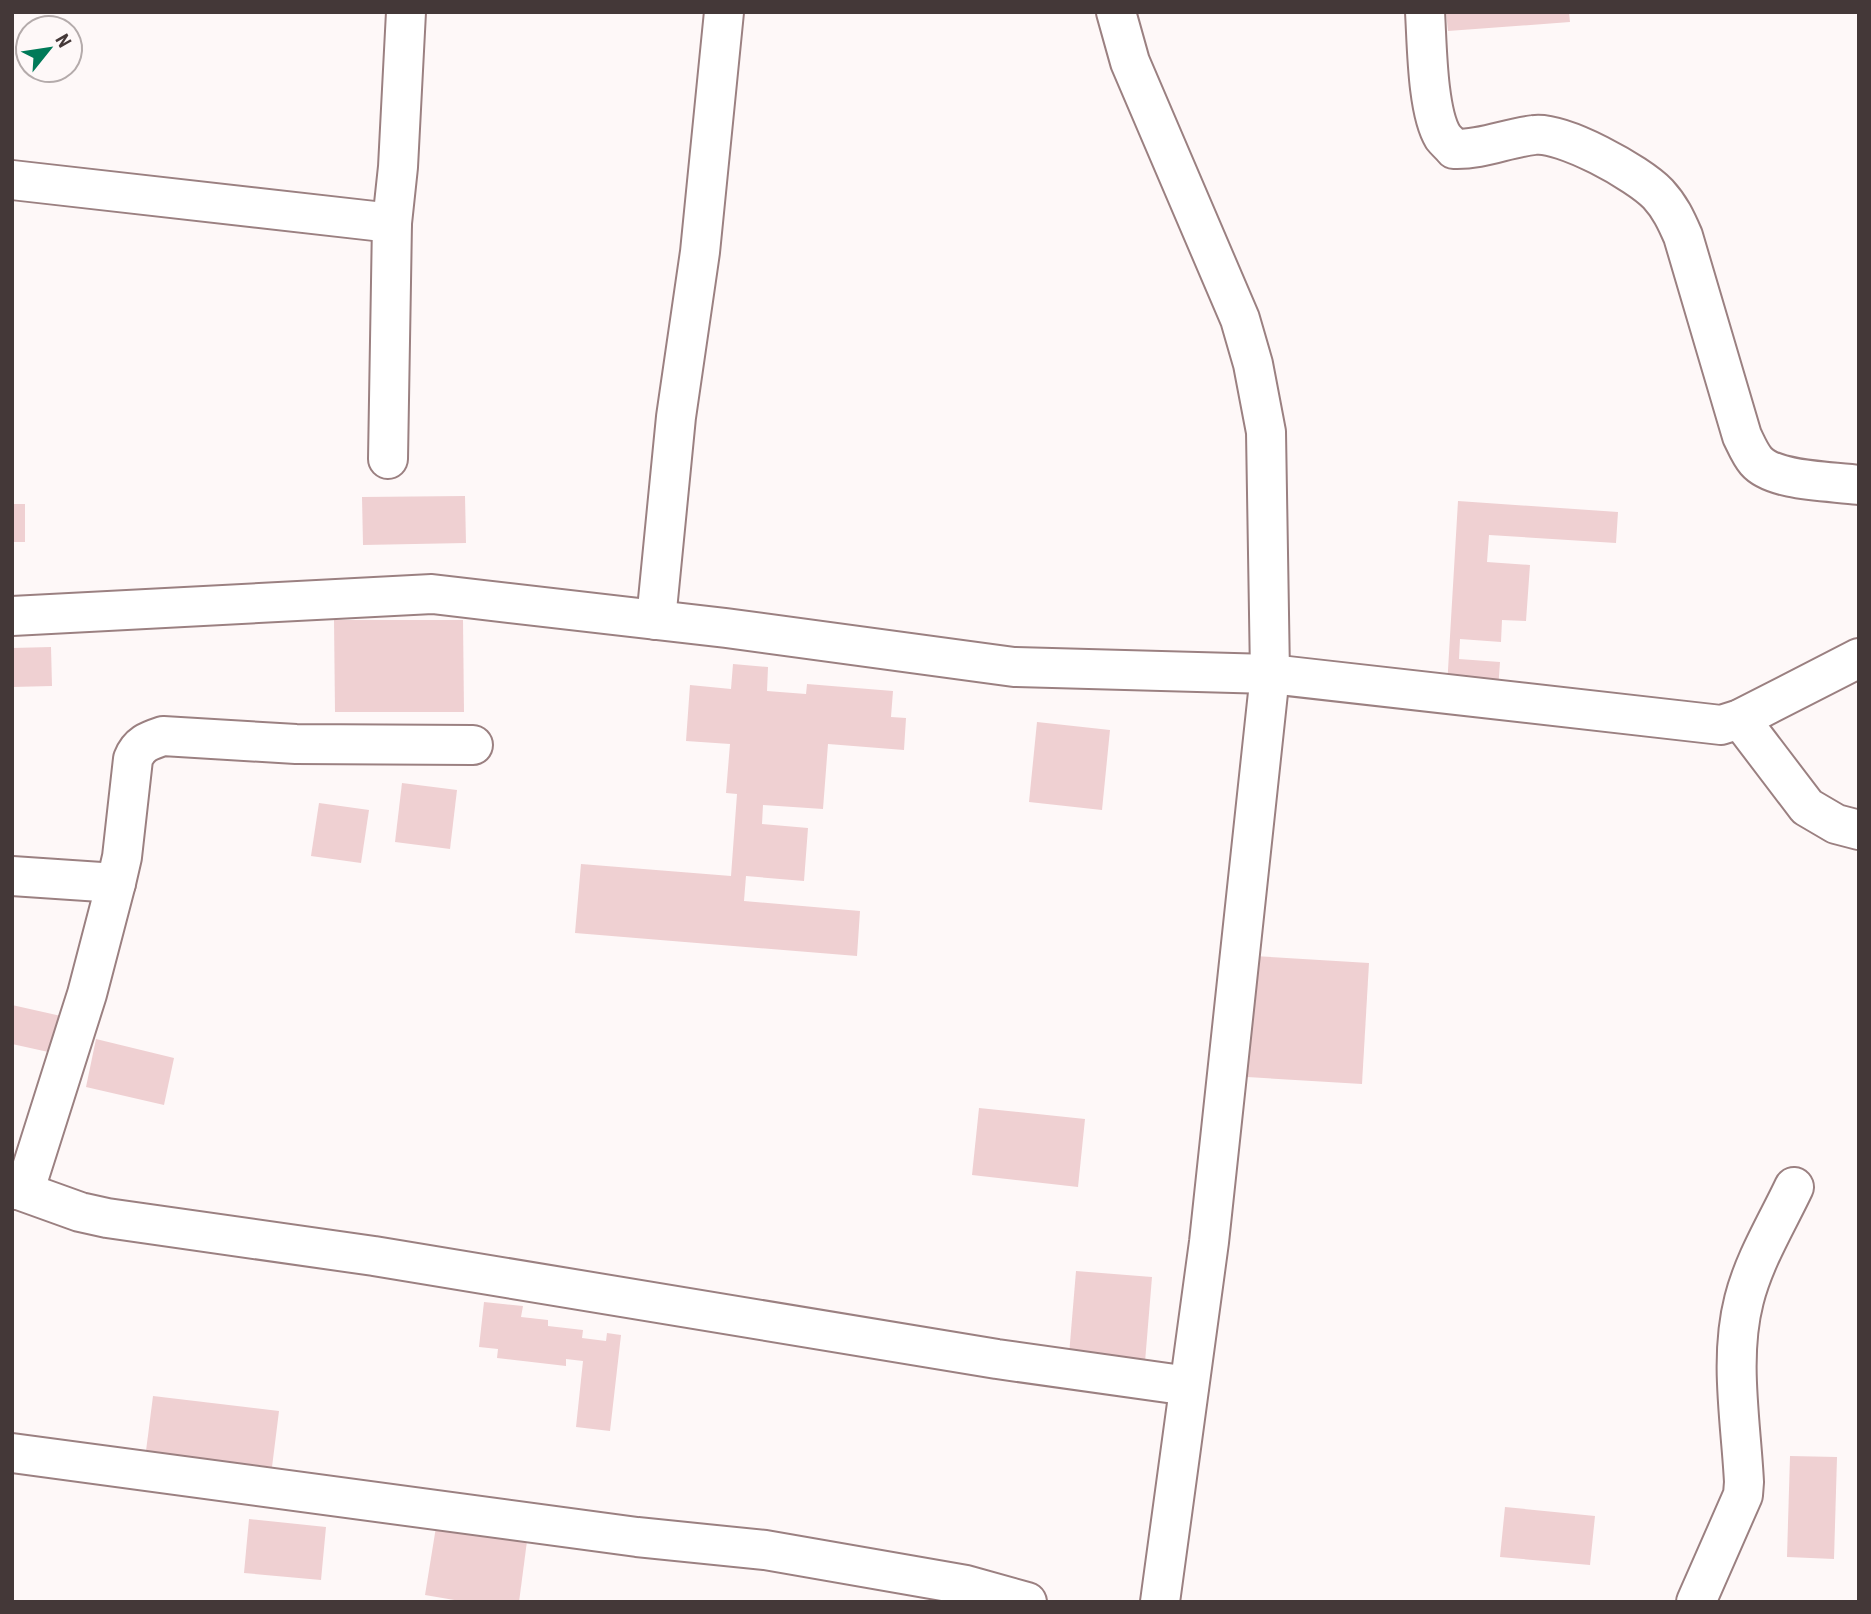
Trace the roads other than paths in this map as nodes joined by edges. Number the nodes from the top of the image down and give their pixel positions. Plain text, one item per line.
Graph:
1 (406, 12) edge
2 (724, 12) edge
3 (1116, 12) edge
4 (1425, 12) edge
5 (12, 180) edge
6 (392, 223) junction
7 (388, 459) dead end
8 (1859, 485) edge
9 (12, 616) edge
10 (656, 620) junction
11 (1859, 658) edge
12 (1270, 674) junction
13 (1740, 719) junction
14 (473, 745) dead end
15 (1859, 830) edge
16 (12, 876) edge
17 (116, 883) junction
18 (1794, 1187) dead end
19 (14, 1189) edge
20 (1189, 1386) junction
21 (12, 1453) edge
22 (1027, 1602) edge
23 (1160, 1602) edge
24 (1696, 1602) edge

1 - 6 street
2 - 10 street
3 - 12 street
4 - 8 street
5 - 6 street
6 - 7 street
9 - 10 street
10 - 12 street
11 - 13 street
12 - 13 street
12 - 20 street
13 - 15 street
14 - 17 street
16 - 17 street
17 - 19 street
18 - 24 street
19 - 20 street
20 - 23 street
21 - 22 street

